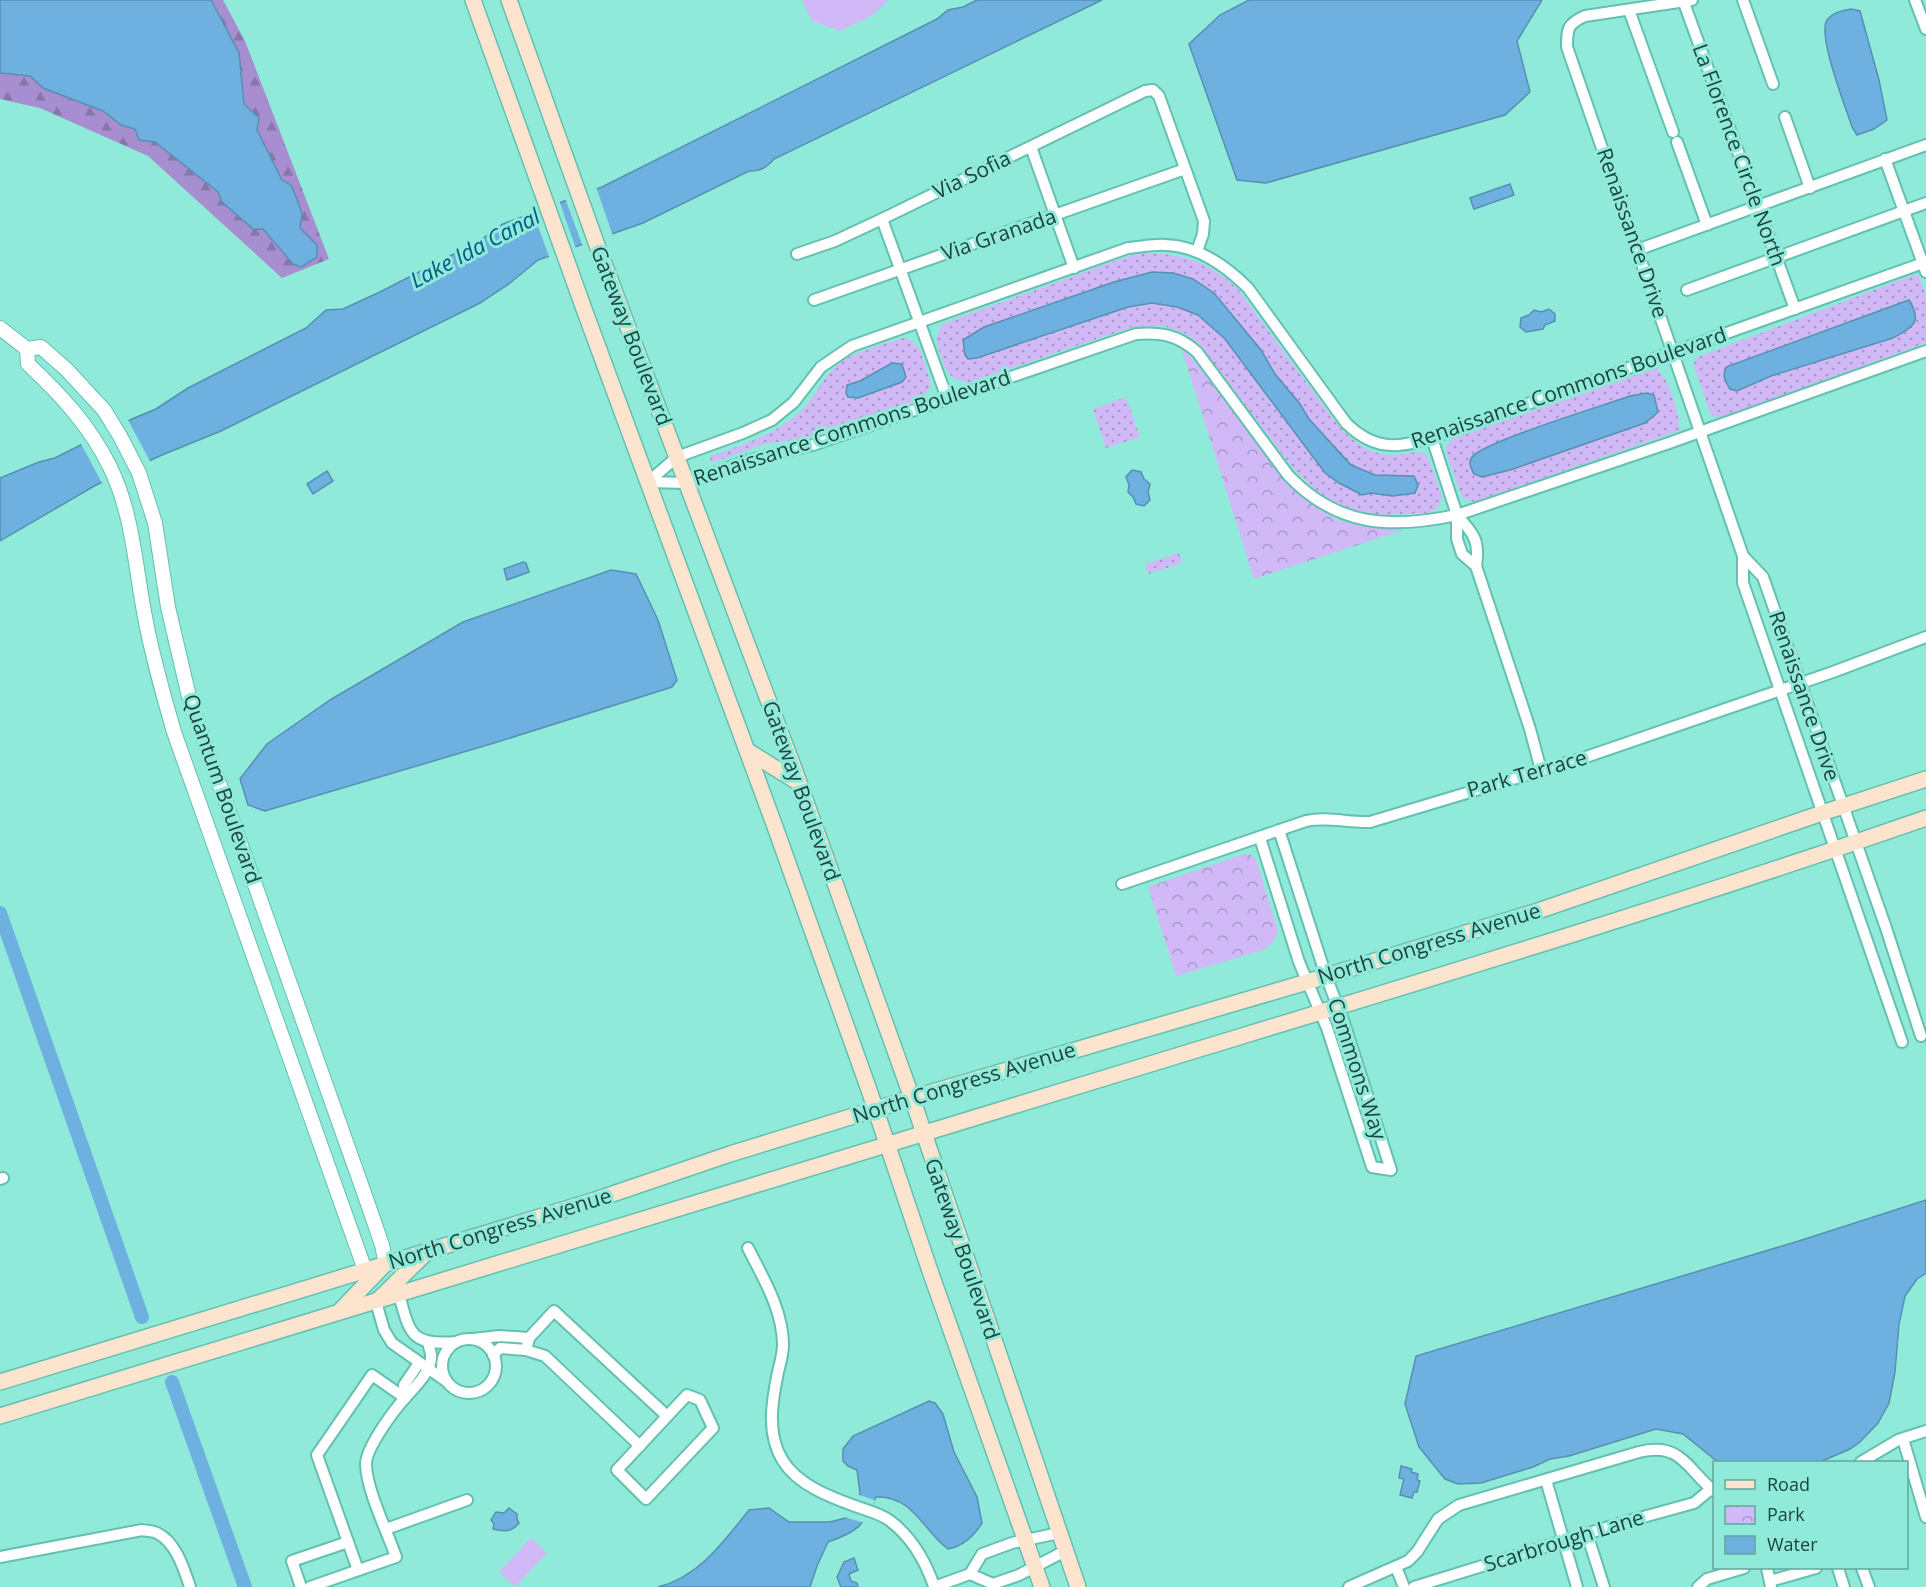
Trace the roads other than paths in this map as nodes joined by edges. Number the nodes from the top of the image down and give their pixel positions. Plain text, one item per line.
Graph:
1 (473, 0) edge
2 (509, 0) edge
3 (1686, 0) edge
4 (1743, 0) edge
5 (1915, 0) edge
6 (1629, 10) junction
7 (1926, 29) edge
8 (1773, 84) dead end
9 (1785, 117) dead end
10 (1926, 145) edge
11 (1030, 147) junction
12 (1885, 159) junction
13 (1185, 169) junction
14 (1810, 188) junction
15 (1926, 203) edge
16 (1758, 207) junction
17 (1904, 211) junction
18 (1055, 215) junction
19 (882, 219) junction
20 (1707, 225) junction
21 (1637, 249) junction
22 (1197, 251) junction
23 (797, 254) dead end
24 (1776, 257) junction
25 (1925, 266) edge
26 (1074, 268) junction
27 (901, 270) junction
28 (1687, 290) dead end
29 (813, 300) dead end
30 (1795, 309) junction
31 (921, 322) junction
32 (0, 328) edge
33 (27, 350) junction
34 (1926, 351) edge
35 (1674, 352) junction
36 (947, 398) junction
37 (1700, 431) junction
38 (1432, 438) junction
39 (677, 458) junction
40 (648, 482) junction
41 (687, 483) junction
42 (1457, 515) junction
43 (1743, 556) junction
44 (1476, 566) junction
45 (1926, 637) edge
46 (1799, 683) junction
47 (1780, 689) junction
48 (748, 751) junction
49 (1541, 770) junction
50 (1926, 779) edge
51 (799, 783) junction
52 (1842, 806) junction
53 (1822, 813) junction
54 (1926, 818) edge
55 (1279, 830) junction
56 (1260, 838) junction
57 (1855, 842) junction
58 (1836, 849) junction
59 (1122, 884) dead end
60 (1886, 928) junction
61 (1866, 934) junction
62 (1326, 976) junction
63 (1307, 982) junction
64 (1338, 1007) junction
65 (1320, 1012) junction
66 (1921, 1036) dead end
67 (1902, 1042) dead end
68 (912, 1098) junction
69 (876, 1110) junction
70 (924, 1134) junction
71 (887, 1145) junction
72 (748, 1248) dead end
73 (428, 1251) junction
74 (386, 1264) junction
75 (365, 1270) junction
76 (399, 1294) junction
77 (376, 1302) junction
78 (337, 1314) junction
79 (529, 1338) junction
80 (473, 1340) junction
81 (456, 1342) junction
82 (428, 1343) junction
83 (526, 1350) junction
84 (493, 1355) junction
85 (423, 1366) junction
86 (0, 1382) edge
87 (448, 1383) junction
88 (405, 1398) junction
89 (0, 1416) edge
90 (667, 1416) junction
91 (1926, 1431) edge
92 (1903, 1438) junction
93 (640, 1446) junction
94 (1863, 1461) edge
95 (1546, 1480) junction
96 (1713, 1490) edge
97 (467, 1500) dead end
98 (1926, 1515) edge
99 (386, 1528) junction
100 (1059, 1533) junction
101 (1587, 1534) junction
102 (1025, 1540) junction
103 (348, 1542) junction
104 (1564, 1542) junction
105 (1065, 1551) junction
106 (0, 1557) edge
107 (1035, 1567) junction
108 (1396, 1567) junction
109 (1741, 1569) edge
110 (1767, 1569) edge
111 (1813, 1569) edge
112 (1838, 1569) edge
113 (1862, 1569) edge
114 (358, 1570) junction
115 (970, 1574) junction
116 (1770, 1584) edge
117 (190, 1587) edge
118 (301, 1587) edge
119 (310, 1587) edge
120 (934, 1587) edge
121 (1042, 1587) edge
122 (1078, 1587) edge
123 (1349, 1587) edge
124 (1404, 1587) edge
125 (1414, 1587) edge
126 (1577, 1587) edge
127 (1604, 1587) edge
128 (1698, 1587) edge
129 (1844, 1587) edge
130 (1869, 1587) edge

1 - 40 main road, Gateway Boulevard
2 - 39 main road, Gateway Boulevard
3 - 6 street
3 - 16 street, La Florence Circle North
4 - 8 street
5 - 7 street
6 - 20 street
6 - 21 street, Renaissance Drive
9 - 14 street
10 - 12 street
11 - 13 street, Via Sofia
11 - 18 street
11 - 19 street, Via Sofia
12 - 14 street
12 - 17 street
13 - 18 street, Via Granada
13 - 22 street
14 - 16 street
15 - 17 street
16 - 20 street
16 - 24 street, La Florence Circle North
17 - 24 street
17 - 25 street
18 - 26 street
18 - 27 street, Via Granada
19 - 23 street, Via Sofia
19 - 27 street
20 - 21 street
21 - 35 street, Renaissance Drive
22 - 26 street, Renaissance Commons Boulevard
22 - 38 street, Renaissance Commons Boulevard
24 - 28 street
24 - 30 street, La Florence Circle North
25 - 30 street, Renaissance Commons Boulevard
26 - 31 street, Renaissance Commons Boulevard
27 - 29 street, Via Granada
27 - 31 street
30 - 35 street, Renaissance Commons Boulevard
31 - 36 street
31 - 39 street, Renaissance Commons Boulevard
32 - 33 street, Quantum Boulevard
33 - 74 street, Quantum Boulevard
33 - 75 street, Quantum Boulevard
34 - 37 street, Renaissance Commons Boulevard
35 - 37 street, Renaissance Drive
35 - 38 street, Renaissance Commons Boulevard
36 - 41 street, Renaissance Commons Boulevard
36 - 42 street, Renaissance Commons Boulevard
37 - 42 street, Renaissance Commons Boulevard
37 - 43 street, Renaissance Drive
38 - 42 street
39 - 40 street, Renaissance Commons Boulevard
39 - 41 main road, Gateway Boulevard
40 - 41 street, Renaissance Commons Boulevard
40 - 48 main road, Gateway Boulevard
41 - 51 main road, Gateway Boulevard
42 - 44 street
42 - 44 street
43 - 46 street, Renaissance Drive
43 - 47 street, Renaissance Drive
44 - 49 street
45 - 46 street, Park Terrace
46 - 47 street, Park Terrace
46 - 52 street, Renaissance Drive
47 - 49 street, Park Terrace
47 - 53 street, Renaissance Drive
48 - 51 main road
48 - 69 main road, Gateway Boulevard
49 - 55 street, Park Terrace
50 - 52 main road, North Congress Avenue
51 - 68 main road, Gateway Boulevard
52 - 53 main road, North Congress Avenue
52 - 57 street, Renaissance Drive
53 - 58 street, Renaissance Drive
53 - 62 main road, North Congress Avenue
54 - 57 main road, North Congress Avenue
55 - 56 street, Park Terrace
55 - 62 street, Commons Way
56 - 59 street, Park Terrace
56 - 63 street, Commons Way
57 - 58 main road, North Congress Avenue
57 - 60 street, Renaissance Drive
58 - 61 street, Renaissance Drive
58 - 64 main road, North Congress Avenue
60 - 61 street
60 - 66 street, Renaissance Drive
61 - 67 street, Renaissance Drive
62 - 63 main road, North Congress Avenue
62 - 64 street, Commons Way
63 - 65 street, Commons Way
63 - 68 main road, North Congress Avenue
64 - 65 main road, North Congress Avenue
64 - 65 street, Commons Way
65 - 70 main road, North Congress Avenue
68 - 69 main road, North Congress Avenue
68 - 70 main road, Gateway Boulevard
69 - 71 main road, Gateway Boulevard
69 - 73 main road, North Congress Avenue
70 - 71 main road, North Congress Avenue
70 - 100 main road, Gateway Boulevard
71 - 76 main road, North Congress Avenue
71 - 102 main road, Gateway Boulevard
72 - 120 street
73 - 74 main road, North Congress Avenue
73 - 77 main road
74 - 75 main road, North Congress Avenue
74 - 78 main road
75 - 86 main road, North Congress Avenue
76 - 77 main road, North Congress Avenue
76 - 82 street
77 - 78 main road, North Congress Avenue
77 - 85 street
78 - 89 main road, North Congress Avenue
79 - 80 street
79 - 83 street
79 - 90 street
80 - 81 street
80 - 84 street
81 - 82 street
81 - 87 street
82 - 85 street
83 - 84 street
83 - 93 street
84 - 87 street
85 - 87 street
85 - 88 street
88 - 99 street
88 - 103 street
90 - 93 street
90 - 93 street
91 - 92 street
92 - 94 street
92 - 98 street
95 - 96 street
95 - 104 street
95 - 108 street
96 - 101 street, Scarbrough Lane
97 - 99 street
99 - 114 street
100 - 102 street
100 - 105 main road, Gateway Boulevard
101 - 104 street, Scarbrough Lane
101 - 127 street
102 - 107 main road, Gateway Boulevard
102 - 115 street
103 - 114 street
103 - 118 street
104 - 125 street, Scarbrough Lane
104 - 126 street
105 - 107 street
105 - 122 main road, Gateway Boulevard
106 - 117 street
107 - 115 street
107 - 121 main road, Gateway Boulevard
108 - 123 street
108 - 124 street
109 - 128 street
110 - 116 street
111 - 116 street
112 - 129 street
113 - 130 street
114 - 119 street
115 - 120 street

